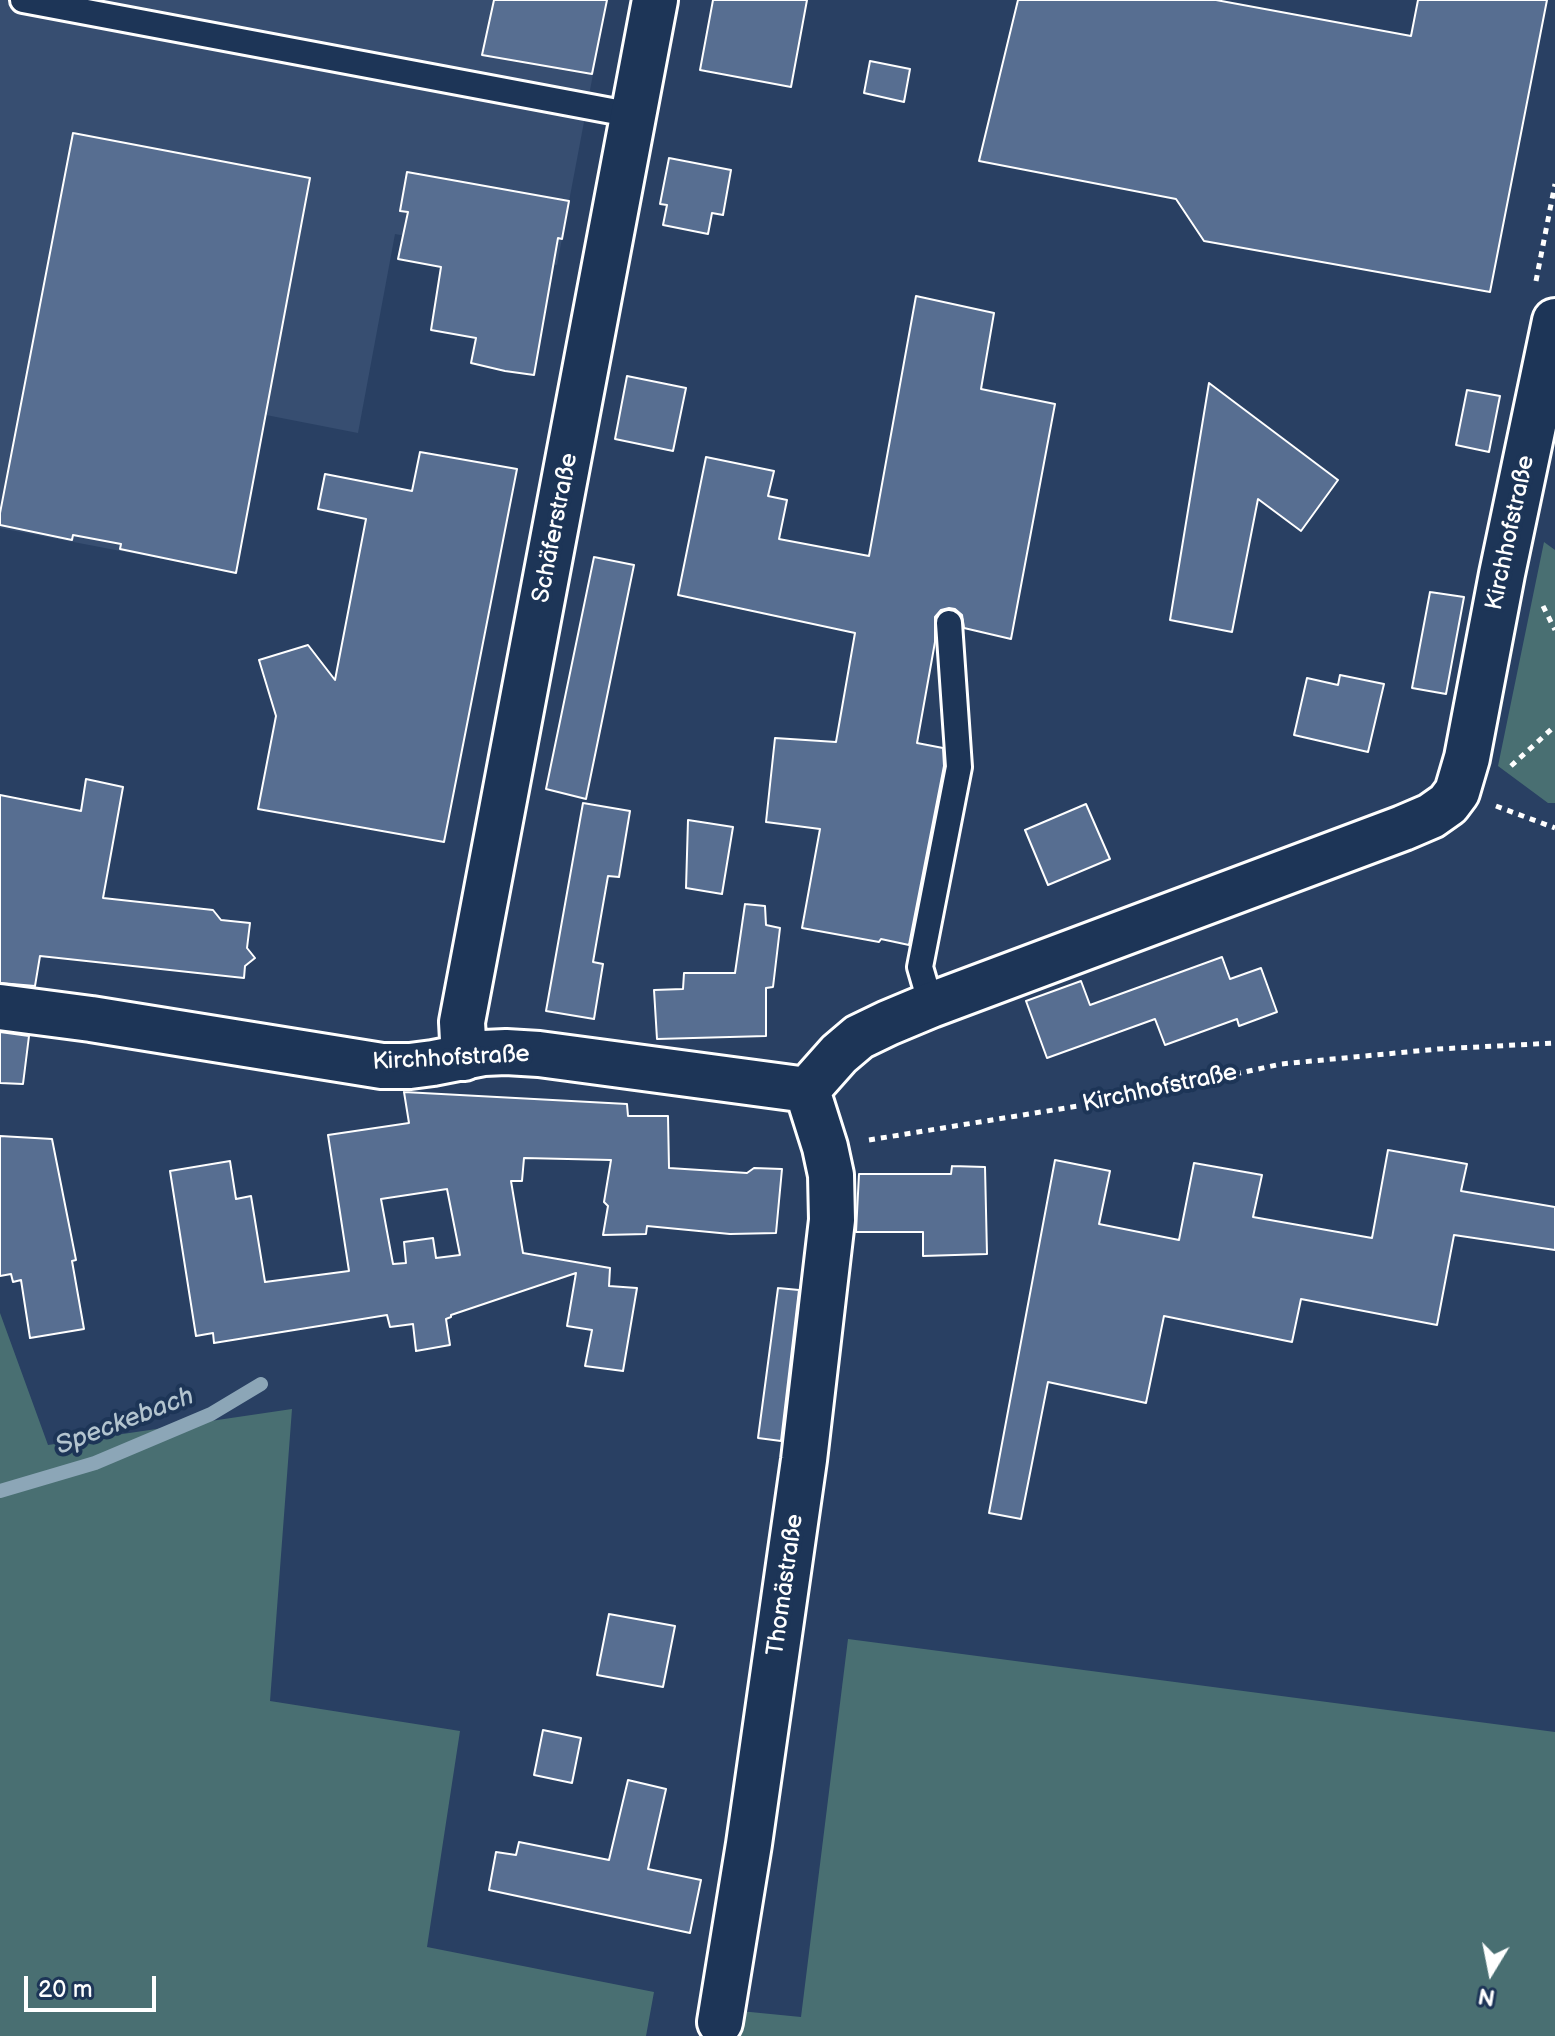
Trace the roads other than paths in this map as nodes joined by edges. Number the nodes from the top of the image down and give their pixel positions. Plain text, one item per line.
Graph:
1 (23, 0) edge
2 (655, 0) edge
3 (633, 115) junction
4 (1555, 321) edge
5 (949, 623) dead end
6 (931, 1005) junction
7 (0, 1007) edge
8 (464, 1058) junction
9 (807, 1090) junction
10 (720, 2022) dead end

1 - 3 lane
2 - 3 street, Schäferstraße
3 - 8 street, Schäferstraße
4 - 6 street, Kirchhofstraße
5 - 6 lane
6 - 9 street
7 - 8 street, Kirchhofstraße
8 - 9 street, Kirchhofstraße
9 - 10 street, Thomästraße

